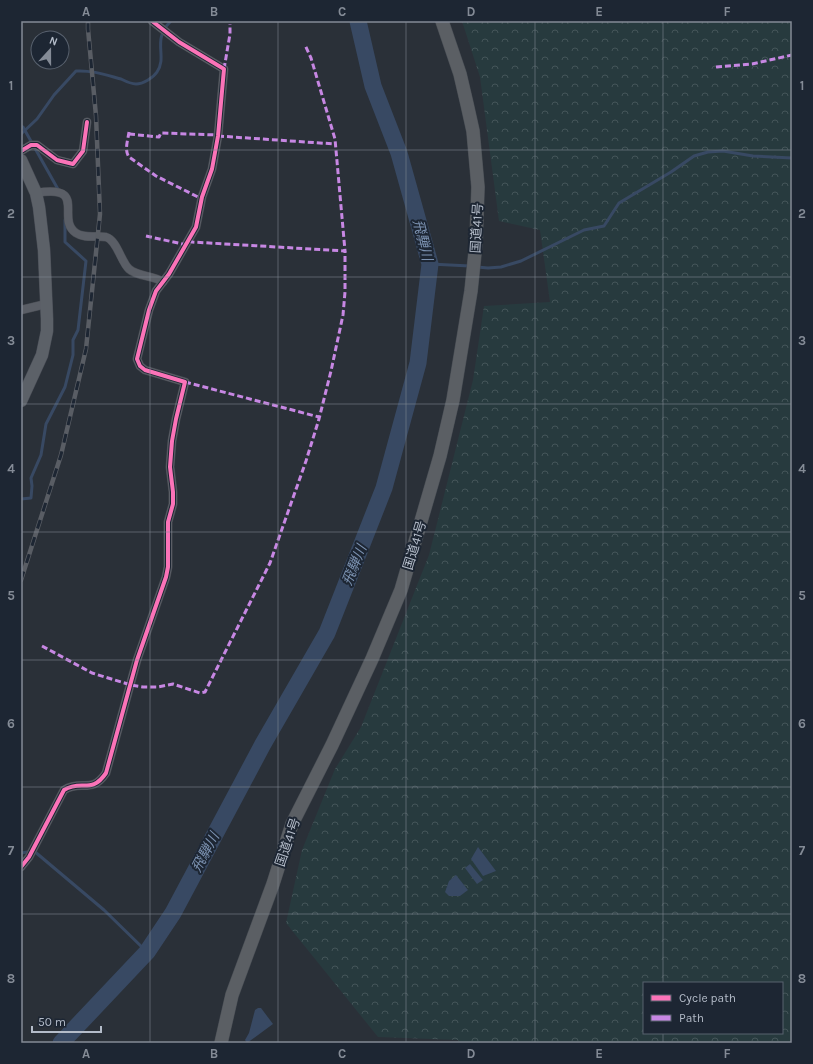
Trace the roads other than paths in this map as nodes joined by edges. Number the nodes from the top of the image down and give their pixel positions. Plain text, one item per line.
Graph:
1 (152, 21) edge
2 (442, 21) edge
3 (87, 122) dead end
4 (21, 151) edge
5 (21, 160) edge
6 (36, 193) junction
7 (163, 282) junction
8 (46, 304) junction
9 (21, 310) edge
10 (21, 401) edge
11 (21, 866) edge
12 (221, 1043) edge

1 - 7 street
2 - 12 highway, 国道41号
3 - 4 street
5 - 6 main road
6 - 7 street
6 - 8 main road
7 - 11 street
8 - 9 street
8 - 10 main road

